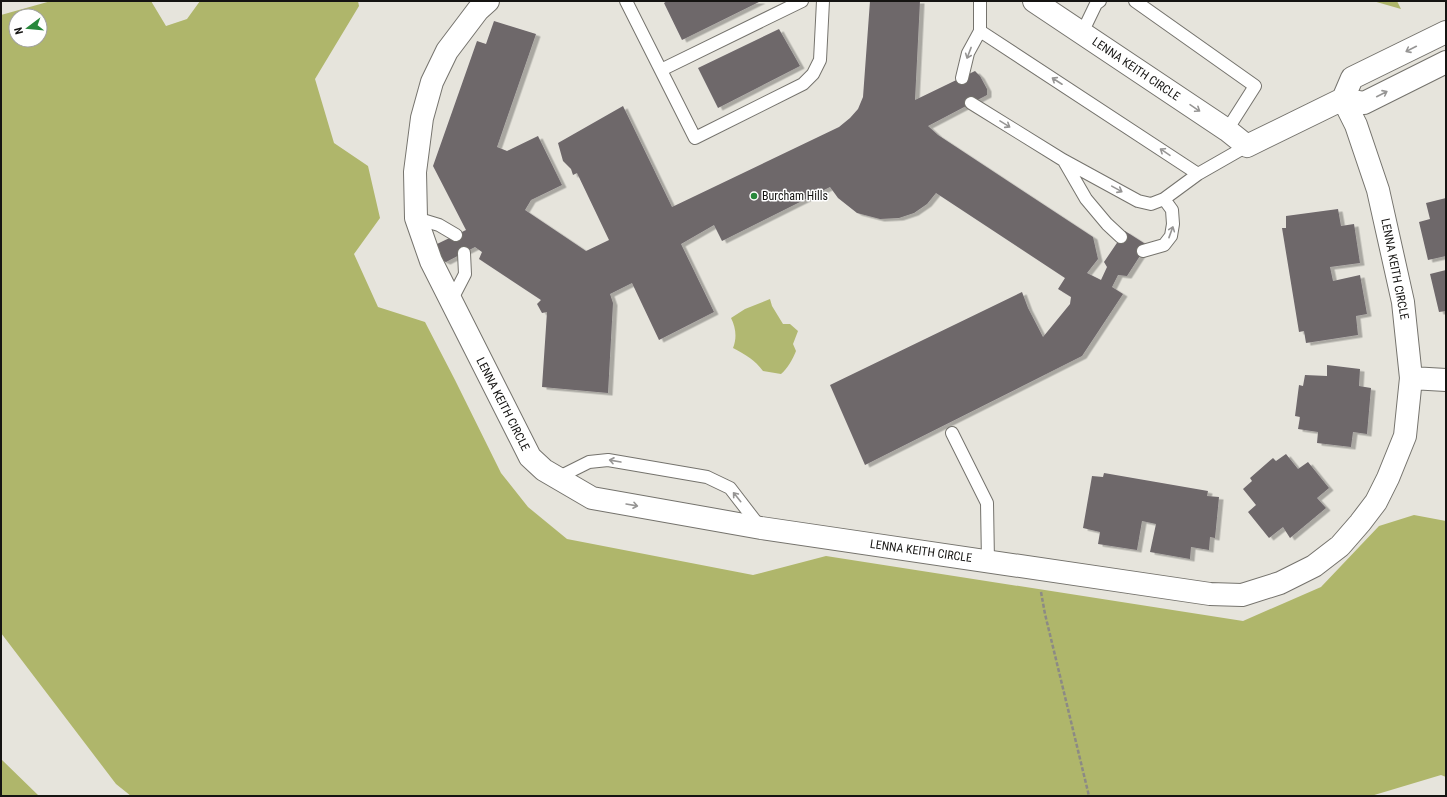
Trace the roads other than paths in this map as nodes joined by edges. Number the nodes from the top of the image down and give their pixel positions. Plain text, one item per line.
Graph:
1 (488, 1) edge
2 (802, 1) edge
3 (824, 1) edge
4 (980, 1) edge
5 (1034, 1) edge
6 (1100, 1) edge
7 (1135, 1) edge
8 (630, 2) edge
9 (980, 31) junction
10 (1082, 32) junction
11 (1446, 32) edge
12 (1446, 62) edge
13 (661, 70) junction
14 (962, 78) dead end
15 (1343, 99) junction
16 (971, 103) dead end
17 (1227, 130) junction
18 (1247, 146) junction
19 (1063, 160) junction
20 (1198, 174) junction
21 (1164, 199) junction
22 (416, 218) junction
23 (456, 235) dead end
24 (1121, 237) dead end
25 (1143, 251) dead end
26 (464, 253) dead end
27 (451, 301) junction
28 (1411, 378) junction
29 (1446, 380) edge
30 (952, 433) dead end
31 (557, 478) junction
32 (761, 528) junction
33 (988, 561) junction

1 - 22 street, LENNA KEITH CIRCLE
2 - 13 lane
3 - 13 lane
4 - 9 lane
5 - 10 street, LENNA KEITH CIRCLE
6 - 10 lane
7 - 17 lane
8 - 13 lane
9 -> 14 lane
20 -> 9 lane
10 -> 17 street, LENNA KEITH CIRCLE
11 -> 15 street
15 -> 12 street
15 - 18 street
15 - 28 street, LENNA KEITH CIRCLE
16 -> 19 lane
17 - 18 street, LENNA KEITH CIRCLE
18 - 20 lane
19 -> 21 lane
19 - 24 lane
20 - 21 lane
25 -> 21 lane
22 - 23 lane
22 - 27 street, LENNA KEITH CIRCLE
26 - 27 lane
27 - 31 street, LENNA KEITH CIRCLE
28 - 29 street
28 - 33 street, LENNA KEITH CIRCLE
30 - 33 lane
31 -> 32 street, LENNA KEITH CIRCLE
32 -> 31 lane
32 - 33 street, LENNA KEITH CIRCLE

